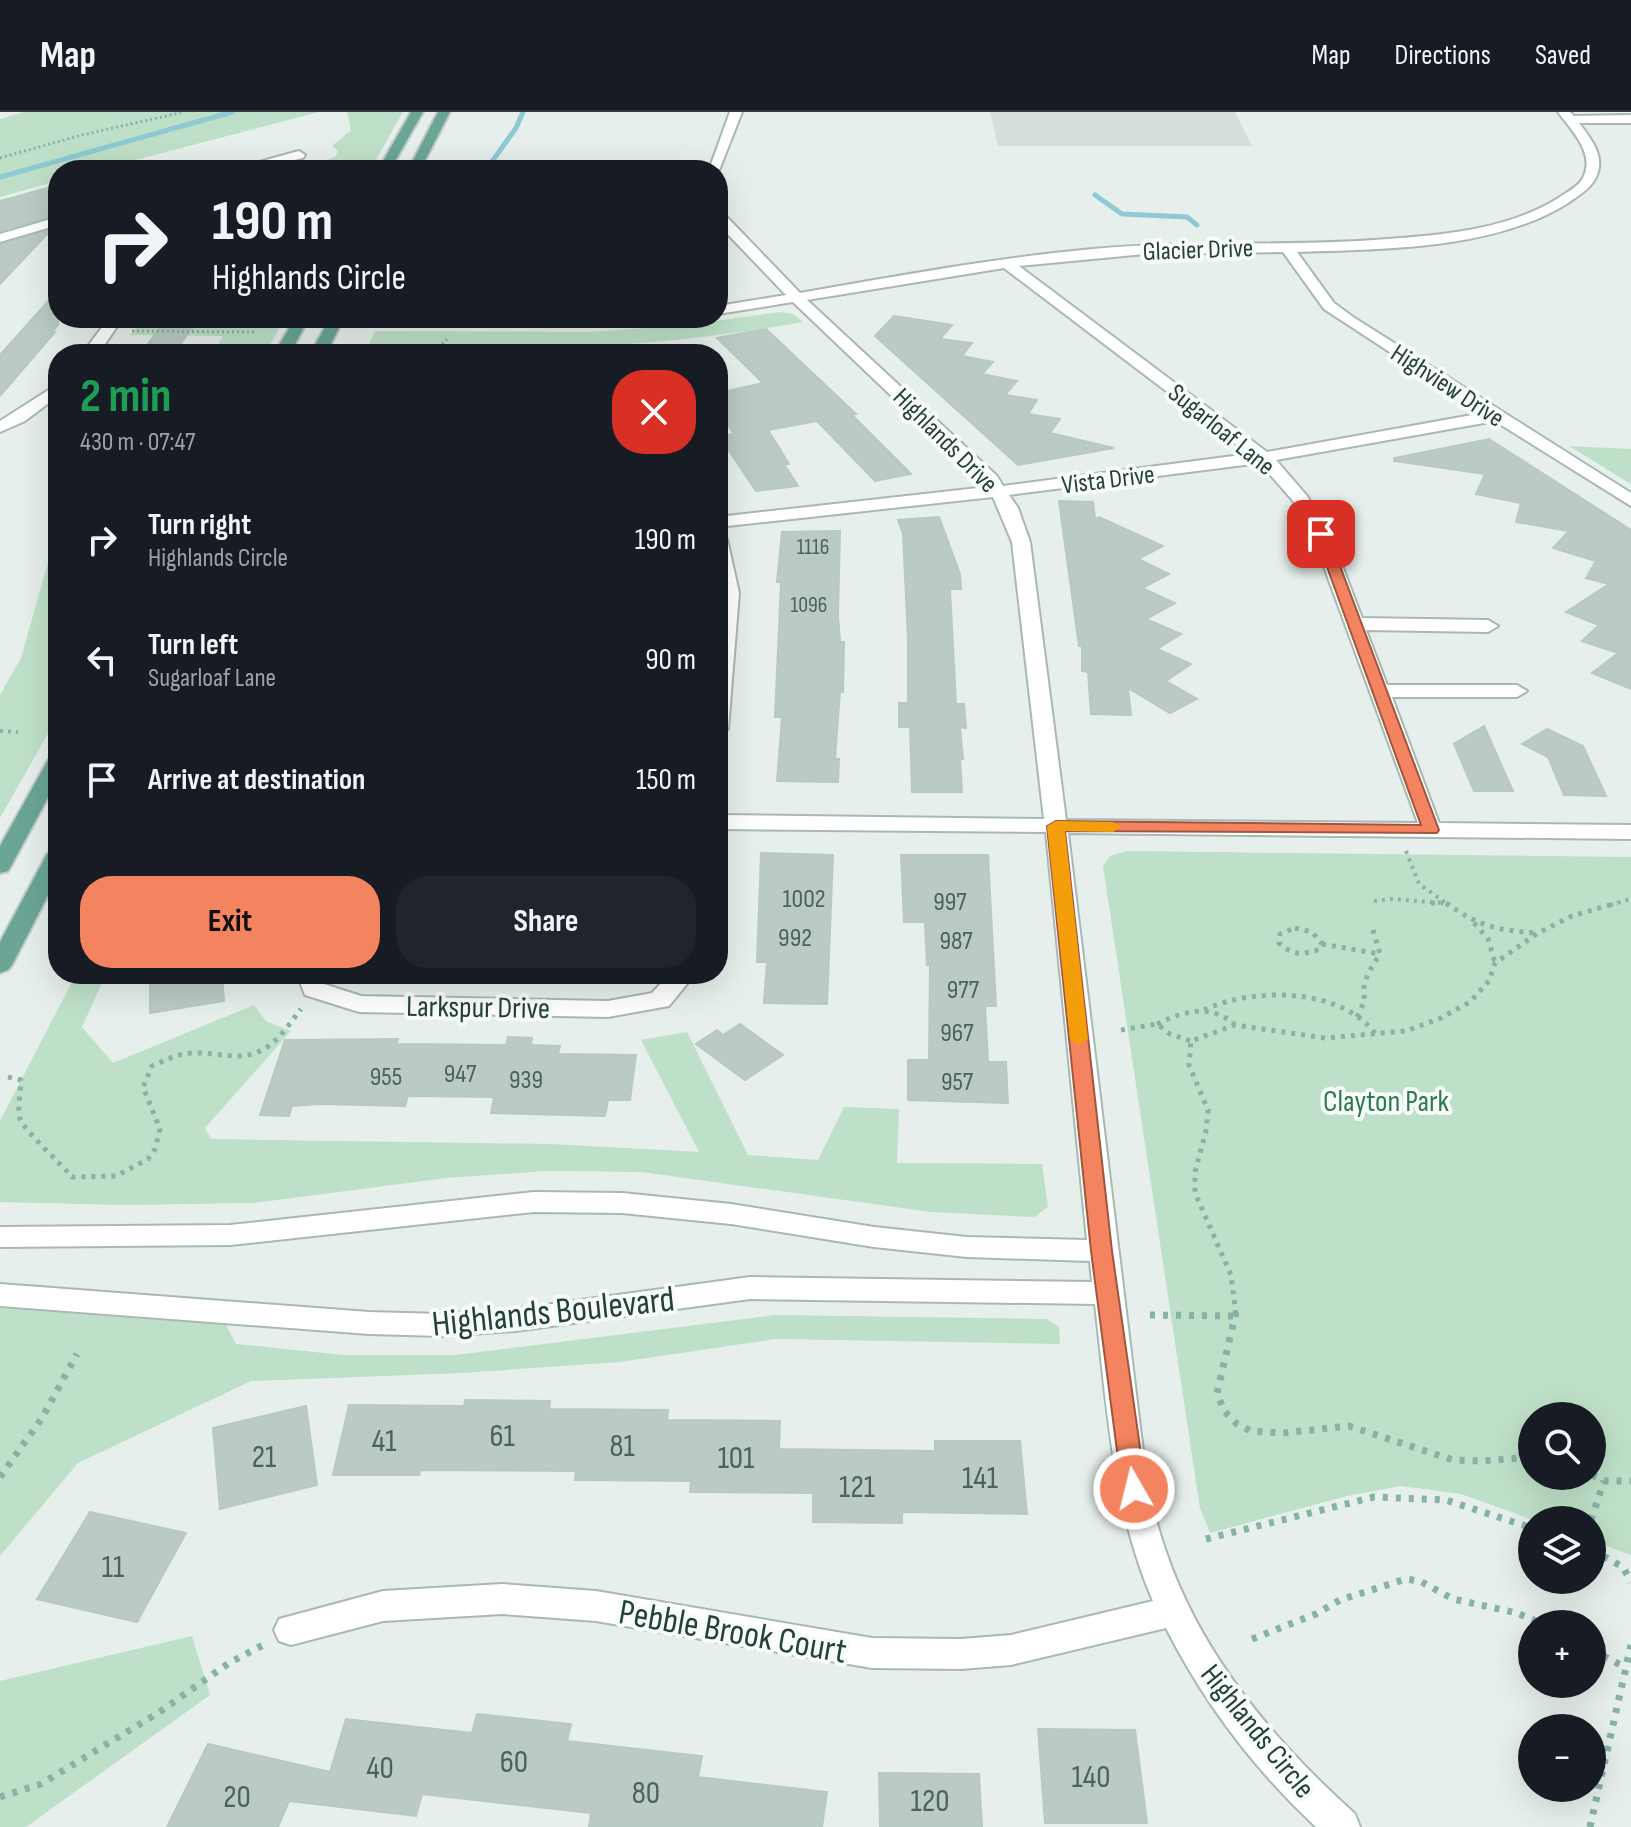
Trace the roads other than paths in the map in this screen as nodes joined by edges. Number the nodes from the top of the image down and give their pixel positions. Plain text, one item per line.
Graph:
1 (417, 112) edge
2 (444, 112) edge
3 (736, 112) edge
4 (1567, 116) edge
5 (1631, 119) edge
6 (299, 155) dead end
7 (278, 160) edge
8 (390, 160) edge
9 (419, 160) edge
10 (719, 160) edge
11 (48, 224) edge
12 (728, 226) edge
13 (0, 238) edge
14 (1286, 247) junction
15 (1009, 265) junction
16 (798, 299) junction
17 (728, 309) edge
18 (48, 396) edge
19 (1495, 416) junction
20 (0, 427) edge
21 (1265, 458) junction
22 (1000, 491) junction
23 (1631, 501) edge
24 (728, 521) edge
25 (728, 584) edge
26 (728, 616) edge
27 (1354, 624) junction
28 (1488, 626) dead end
29 (1379, 691) junction
30 (1517, 691) dead end
31 (48, 778) edge
32 (728, 822) edge
33 (1056, 826) junction
34 (1431, 830) junction
35 (1631, 832) edge
36 (0, 866) edge
37 (48, 873) edge
38 (0, 965) edge
39 (312, 984) edge
40 (674, 984) edge
41 (0, 1237) edge
42 (1102, 1251) junction
43 (1107, 1293) junction
44 (0, 1295) edge
45 (1174, 1611) junction
46 (291, 1630) road end
47 (1342, 1827) edge

1 - 8 main road
2 - 9 main road
3 - 10 street
4 - 5 street
4 - 14 street, Glacier Drive
6 - 7 street
11 - 13 street
12 - 16 street, Highlands Drive
14 - 15 street, Glacier Drive
14 - 19 street, Highview Drive
15 - 16 street, Glacier Drive
15 - 21 street, Sugarloaf Lane
16 - 17 street, Glacier Drive
16 - 22 street, Highlands Drive
18 - 20 street
19 - 21 street, Vista Drive
19 - 23 street, Highview Drive
21 - 22 street, Vista Drive
21 - 27 street, Sugarloaf Lane
22 - 24 street, Vista Drive
22 - 33 street, Highlands Drive
25 - 26 street
27 - 28 street
27 - 29 street, Sugarloaf Lane
29 - 30 street
29 - 34 street, Sugarloaf Lane
31 - 36 main road
32 - 33 street
33 - 34 street
33 - 42 street, Highlands Circle
34 - 35 street
37 - 38 main road
39 - 40 street, Larkspur Drive
41 - 42 street
42 - 43 street, Highlands Circle
43 - 44 street, Highlands Boulevard
43 - 45 street, Highlands Circle
45 - 46 street, Pebble Brook Court
45 - 47 street, Highlands Circle

